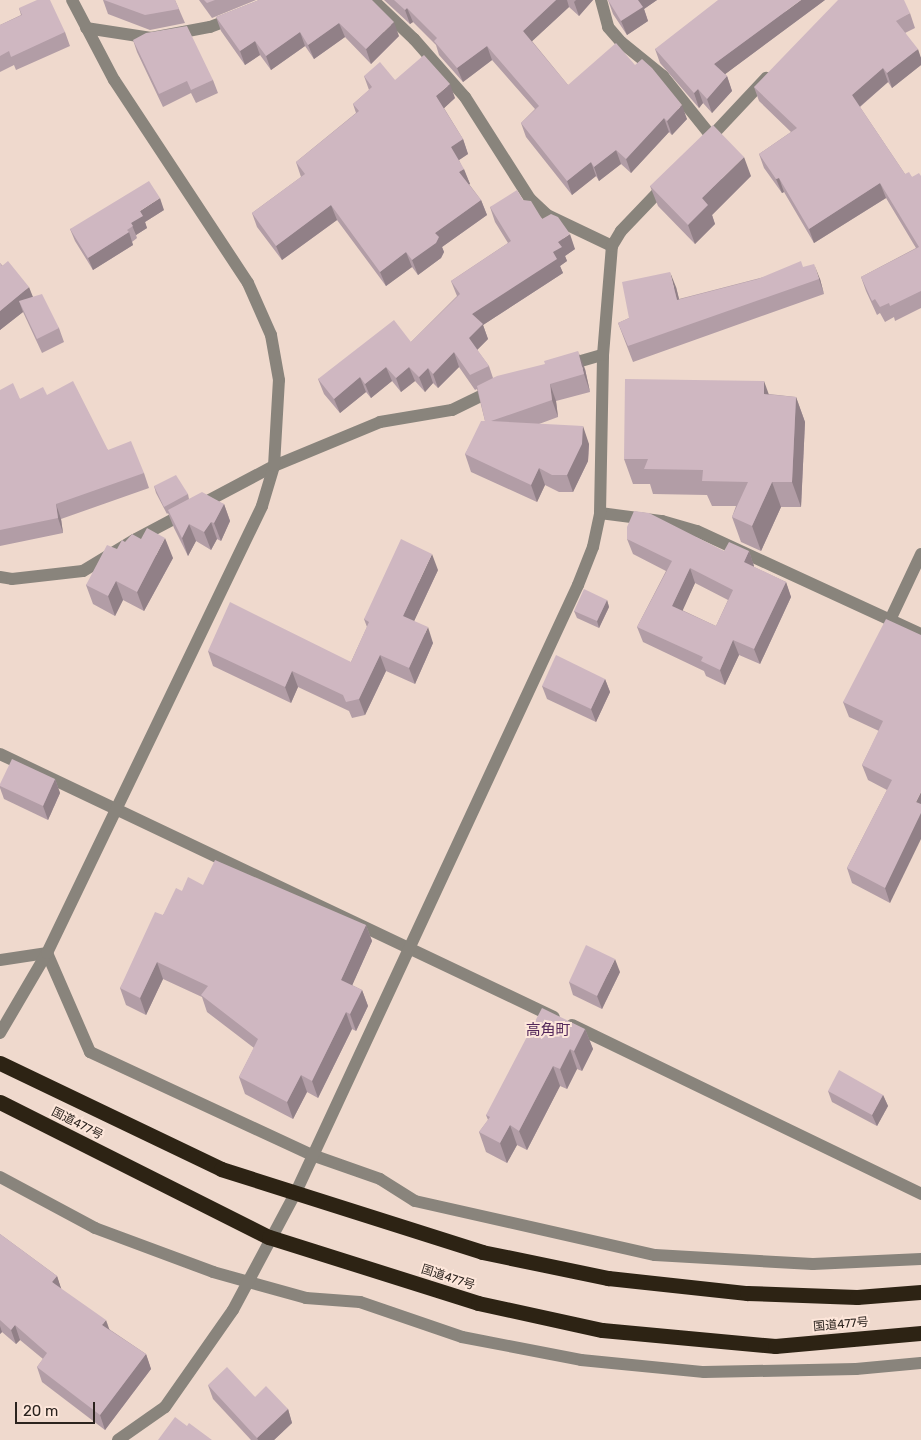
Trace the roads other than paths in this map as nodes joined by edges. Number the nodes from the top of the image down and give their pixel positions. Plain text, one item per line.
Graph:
1 (72, 0) edge
2 (373, 0) edge
3 (601, 0) edge
4 (247, 13) edge
5 (86, 28) junction
6 (775, 69) edge
7 (711, 136) junction
8 (698, 150) edge
9 (672, 177) edge
10 (612, 246) junction
11 (603, 355) junction
12 (557, 368) edge
13 (503, 385) edge
14 (274, 466) junction
15 (600, 513) junction
16 (921, 554) edge
17 (0, 577) edge
18 (890, 620) junction
19 (921, 634) edge
20 (0, 754) edge
21 (116, 809) junction
22 (409, 947) junction
23 (47, 953) junction
24 (0, 960) edge
25 (0, 1033) edge
26 (0, 1063) edge
27 (0, 1102) edge
28 (312, 1155) junction
29 (0, 1177) edge
30 (296, 1192) junction
31 (921, 1194) edge
32 (269, 1237) junction
33 (921, 1259) edge
34 (247, 1281) junction
35 (921, 1292) edge
36 (921, 1333) edge
37 (921, 1363) edge
38 (118, 1440) edge

1 - 5 street
2 - 10 street
3 - 7 street
4 - 5 street
5 - 14 street
6 - 7 street
7 - 8 street
9 - 10 street
10 - 11 street
11 - 12 street
11 - 15 street
13 - 14 street
14 - 17 street
14 - 21 street
15 - 18 street
15 - 22 street
16 - 18 street
18 - 19 street
20 - 21 street
21 - 22 street
21 - 23 street
22 - 28 street
22 - 31 street
23 - 24 street
23 - 25 street
23 - 28 street
26 - 30 highway, 国道477号
27 - 32 highway, 国道477号
28 - 30 street
28 - 33 street
29 - 34 street
30 - 32 street
30 - 35 highway, 国道477号
32 - 34 street
32 - 36 highway, 国道477号
34 - 37 street
34 - 38 street

